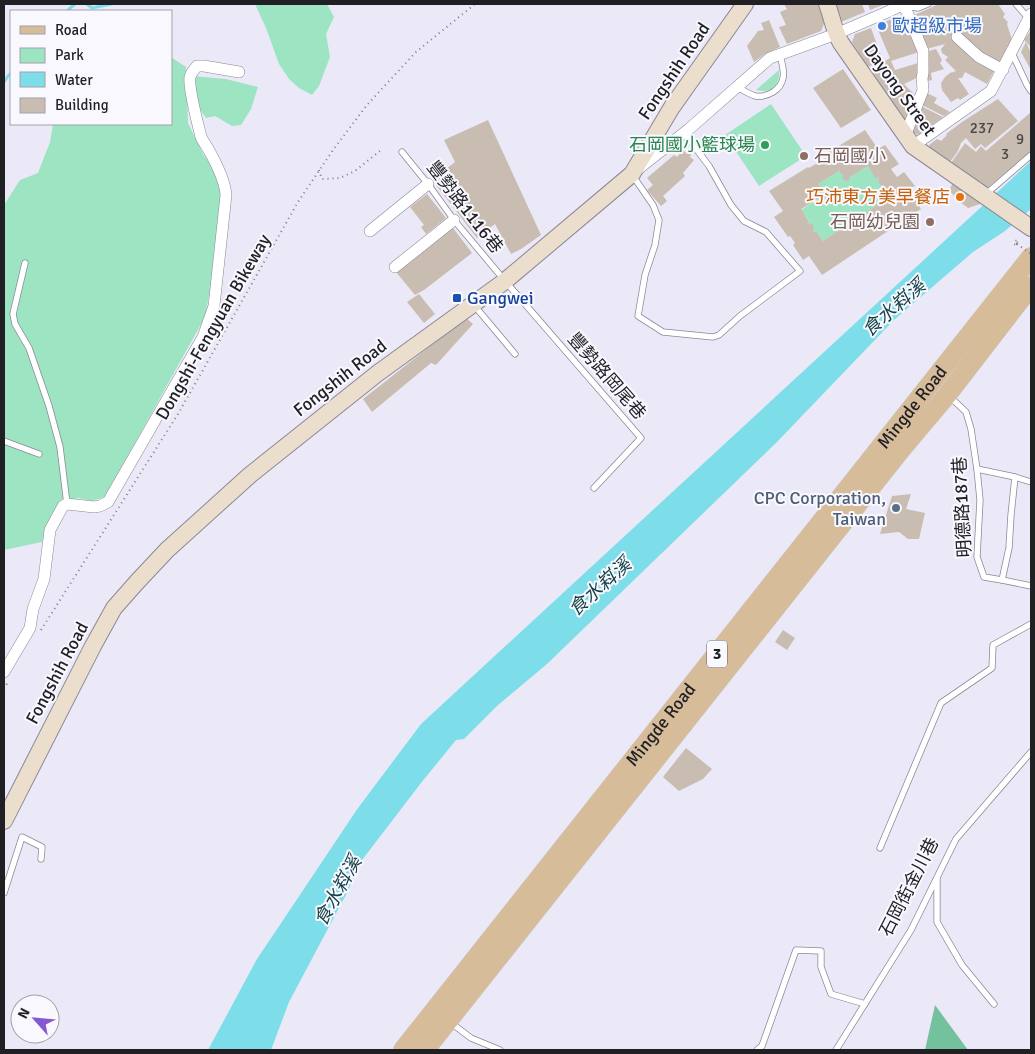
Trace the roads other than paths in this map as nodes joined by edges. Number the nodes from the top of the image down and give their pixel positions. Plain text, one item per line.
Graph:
1 (744, 4) edge
2 (827, 4) edge
3 (928, 4) edge
4 (1016, 4) edge
5 (904, 5) edge
6 (1030, 17) edge
7 (836, 34) junction
8 (957, 38) dead end
9 (1012, 52) junction
10 (780, 54) junction
11 (1003, 70) junction
12 (239, 72) dead end
13 (737, 87) junction
14 (1031, 91) edge
15 (684, 133) junction
16 (909, 141) junction
17 (402, 152) dead end
18 (1031, 155) edge
19 (632, 174) junction
20 (428, 184) junction
21 (987, 197) junction
22 (454, 220) junction
23 (1030, 227) edge
24 (370, 231) dead end
25 (1031, 256) edge
26 (25, 263) dead end
27 (395, 267) dead end
28 (505, 281) junction
29 (1031, 286) edge
30 (473, 304) junction
31 (515, 354) dead end
32 (947, 395) junction
33 (4, 441) edge
34 (39, 454) dead end
35 (977, 469) junction
36 (1015, 477) junction
37 (1031, 482) edge
38 (594, 488) dead end
39 (67, 504) junction
40 (823, 534) junction
41 (1002, 580) junction
42 (1031, 586) edge
43 (1031, 624) edge
44 (6, 676) edge
45 (1031, 752) edge
46 (4, 821) edge
47 (880, 848) dead end
48 (41, 859) dead end
49 (937, 877) junction
50 (5, 884) edge
51 (4, 893) edge
52 (865, 1004) junction
53 (994, 1004) dead end
54 (448, 1020) junction
55 (403, 1050) edge
56 (425, 1050) edge
57 (500, 1050) edge
58 (757, 1050) edge
59 (836, 1050) edge

1 - 19 street, Fongshih Road
2 - 7 street, Dayong Street
3 - 5 lane
4 - 6 lane
5 - 7 street
5 - 16 street
6 - 9 street
7 - 10 street
7 - 16 street, Dayong Street
8 - 11 street
9 - 11 street
9 - 14 lane
10 - 13 street
10 - 13 lane
11 - 16 street
12 - 39 street
13 - 15 street
15 - 19 street
15 - 19 lane
16 - 21 street, Dayong Street
17 - 20 lane, 豐勢路1116巷
18 - 21 lane
19 - 28 street, Fongshih Road
20 - 22 lane, 豐勢路1116巷
20 - 24 street
21 - 23 street, Dayong Street
22 - 27 street
22 - 28 lane, 豐勢路1116巷
25 - 40 main road, Mingde Road / 3
26 - 39 lane
28 - 30 street, Fongshih Road
28 - 38 lane, 豐勢路岡尾巷
29 - 32 main road, Mingde Road / 3
30 - 31 lane
30 - 46 street, Fongshih Road
32 - 35 lane, 明德路187巷
32 - 40 main road, Mingde Road / 3
33 - 34 lane
35 - 36 lane
35 - 41 lane, 明德路187巷
36 - 37 lane
36 - 41 lane
39 - 44 street
40 - 54 main road, Mingde Road / 3
40 - 55 main road, Mingde Road / 3
41 - 42 lane, 明德路187巷
43 - 47 lane
45 - 49 lane, 石岡街金川巷
48 - 50 lane
49 - 52 lane, 石岡街金川巷
49 - 53 lane
50 - 51 lane
52 - 58 lane
52 - 59 lane, 石岡街金川巷
54 - 56 main road, Mingde Road / 3
54 - 57 lane

